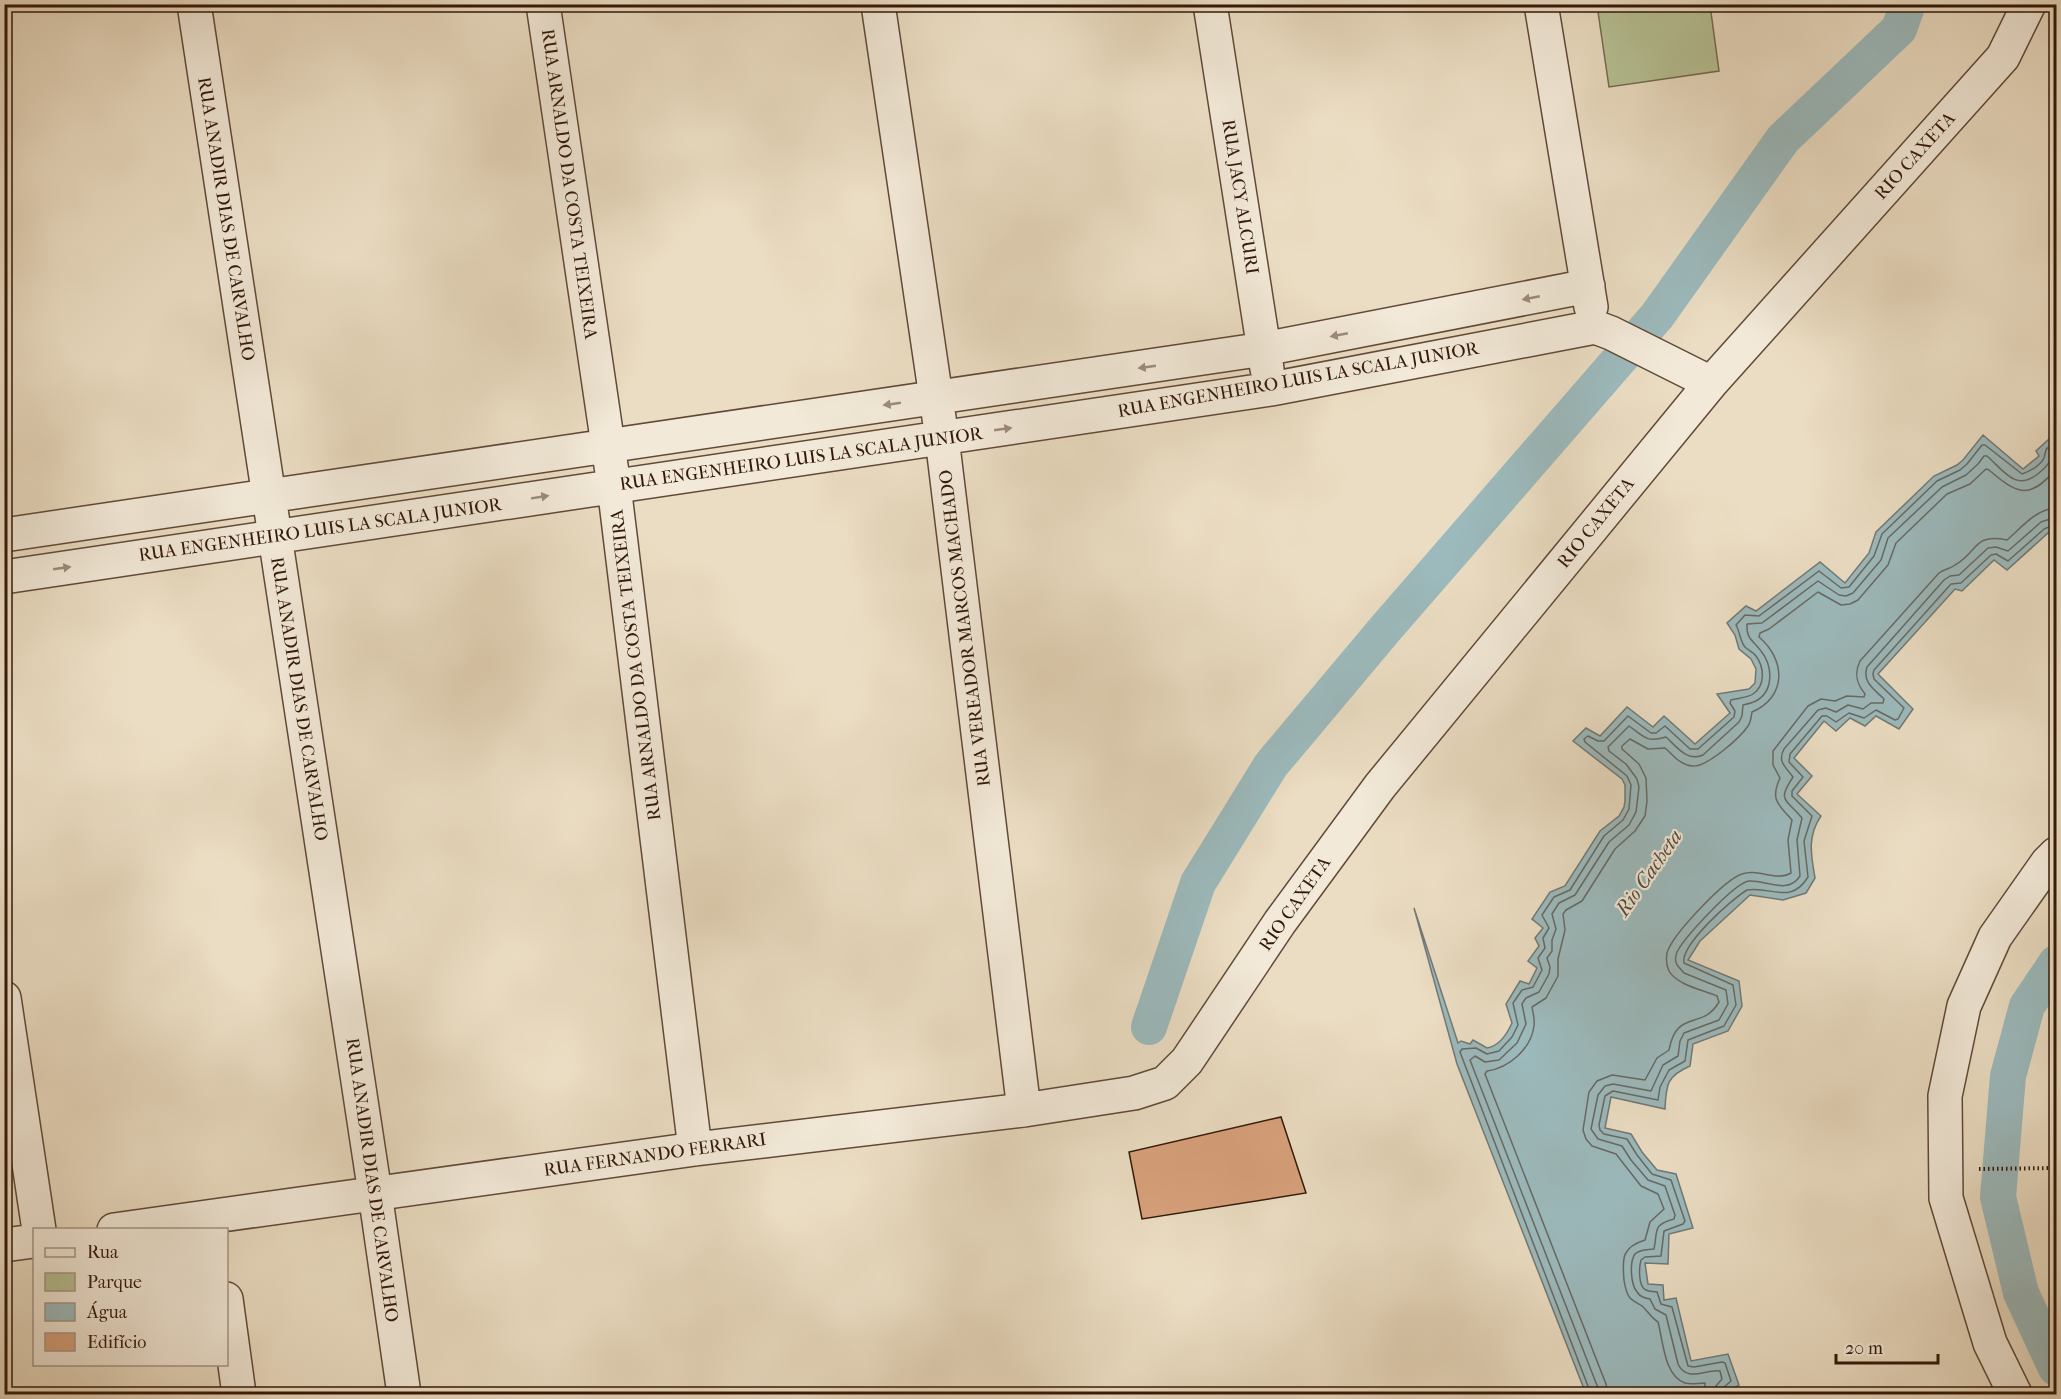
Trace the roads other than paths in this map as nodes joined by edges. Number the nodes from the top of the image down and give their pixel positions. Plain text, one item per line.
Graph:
1 (194, 4) edge
2 (543, 4) edge
3 (878, 4) edge
4 (1210, 4) edge
5 (1541, 4) edge
6 (2029, 4) edge
7 (1588, 286) junction
8 (1603, 330) junction
9 (1264, 349) junction
10 (1711, 383) junction
11 (1270, 389) junction
12 (936, 398) junction
13 (942, 438) junction
14 (608, 446) junction
15 (614, 486) junction
16 (268, 496) junction
17 (4, 535) edge
18 (274, 537) junction
19 (4, 577) edge
20 (2056, 854) edge
21 (4, 998) edge
22 (1187, 1061) joint
23 (1024, 1110) junction
24 (695, 1149) junction
25 (375, 1193) junction
26 (216, 1223) edge
27 (39, 1228) edge
28 (143, 1228) edge
29 (33, 1240) edge
30 (4, 1245) edge
31 (228, 1314) edge
32 (239, 1395) edge
33 (404, 1395) edge
34 (2015, 1395) edge

1 - 16 street, RUA ANADIR DIAS DE CARVALHO
2 - 14 street, RUA ARNALDO DA COSTA TEIXEIRA
3 - 12 street, RUA VEREADOR MARCOS MACHADO
4 - 9 street, RUA JACY ALCURI
5 - 7 street
6 - 10 street, RIO CAXETA
7 - 8 street
7 -> 9 street, RUA ENGENHEIRO LUIS LA SCALA JUNIOR
8 - 10 street
8 - 11 street, RUA ENGENHEIRO LUIS LA SCALA JUNIOR
9 - 11 street, RUA JACY ALCURI
9 -> 12 street, RUA ENGENHEIRO LUIS LA SCALA JUNIOR
10 - 22 street, RIO CAXETA
13 -> 11 street, RUA ENGENHEIRO LUIS LA SCALA JUNIOR
12 - 13 street, RUA VEREADOR MARCOS MACHADO
12 -> 14 street, RUA ENGENHEIRO LUIS LA SCALA JUNIOR
13 - 15 street, RUA ENGENHEIRO LUIS LA SCALA JUNIOR
13 - 23 street, RUA VEREADOR MARCOS MACHADO
14 - 15 street, RUA ARNALDO DA COSTA TEIXEIRA
14 - 16 street, RUA ENGENHEIRO LUIS LA SCALA JUNIOR
18 -> 15 street, RUA ENGENHEIRO LUIS LA SCALA JUNIOR
15 - 24 street, RUA ARNALDO DA COSTA TEIXEIRA
16 - 17 street, RUA ENGENHEIRO LUIS LA SCALA JUNIOR
16 - 18 street, RUA ANADIR DIAS DE CARVALHO
19 -> 18 street, RUA ENGENHEIRO LUIS LA SCALA JUNIOR
18 - 25 street, RUA ANADIR DIAS DE CARVALHO
20 - 34 street
21 - 27 street
22 - 23 street, RUA FERNANDO FERRARI
23 - 24 street, RUA FERNANDO FERRARI
24 - 25 street, RUA FERNANDO FERRARI
25 - 26 street, RUA FERNANDO FERRARI
25 - 33 street, RUA ANADIR DIAS DE CARVALHO
26 - 28 street, RUA FERNANDO FERRARI
29 - 30 street
31 - 32 street

